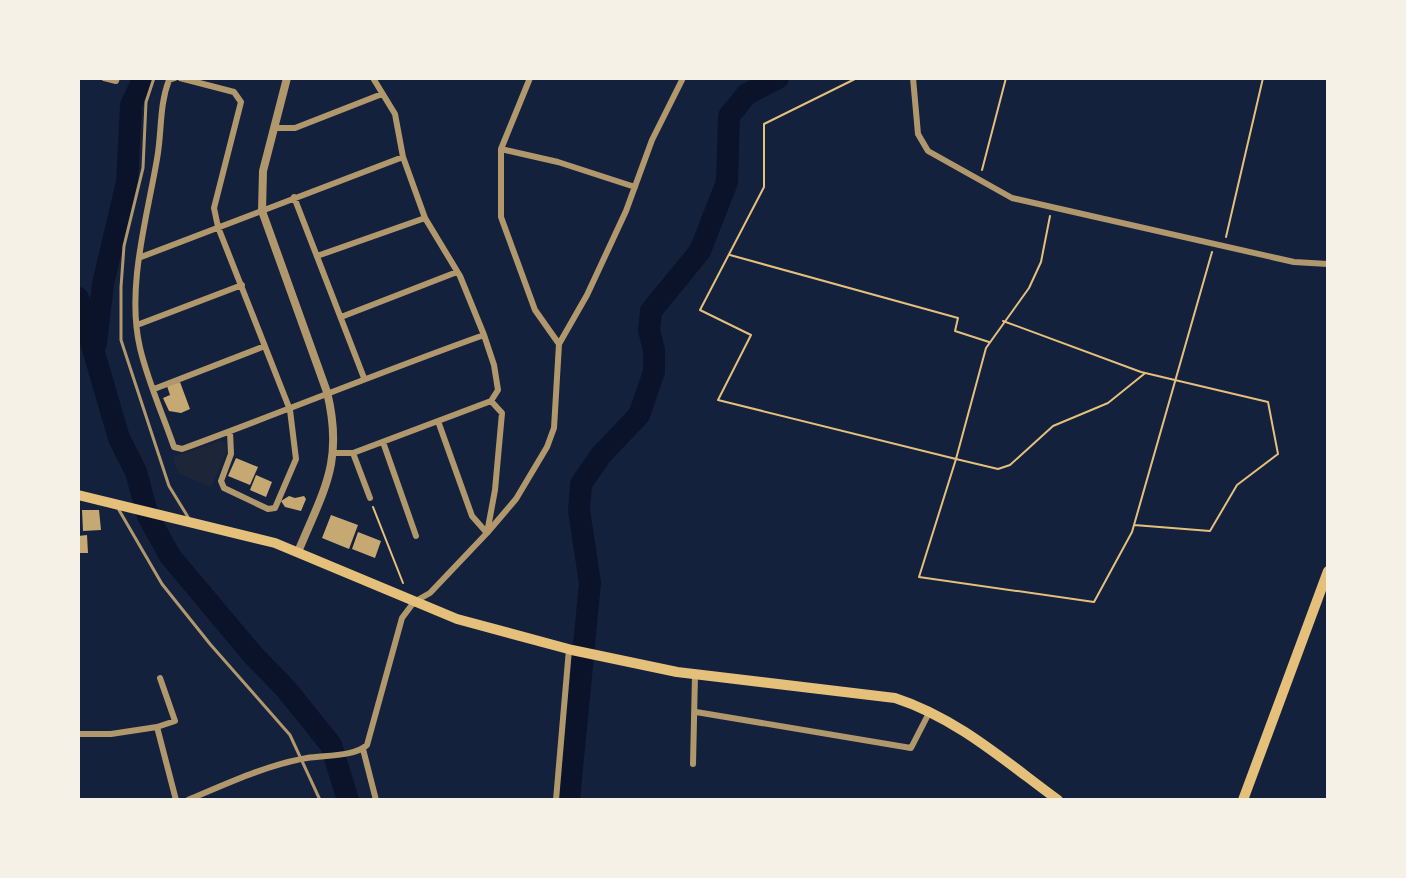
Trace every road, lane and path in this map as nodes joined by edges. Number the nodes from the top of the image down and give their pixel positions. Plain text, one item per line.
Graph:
1 (104, 78) edge
2 (117, 78) edge
3 (154, 78) edge
4 (178, 78) edge
5 (287, 78) edge
6 (373, 78) edge
7 (530, 78) edge
8 (683, 78) edge
9 (857, 78) edge
10 (913, 78) edge
11 (1006, 78) edge
12 (1263, 78) edge
13 (382, 94) junction
14 (275, 128) junction
15 (501, 149) junction
16 (403, 157) junction
17 (979, 178) junction
18 (635, 187) junction
19 (294, 197) junction
20 (1052, 207) junction
21 (262, 211) junction
22 (425, 218) junction
23 (218, 227) junction
24 (1214, 244) junction
25 (1224, 246) junction
26 (729, 254) junction
27 (317, 256) junction
28 (140, 257) junction
29 (1328, 264) edge
30 (457, 272) junction
31 (242, 285) junction
32 (341, 317) junction
33 (1003, 321) junction
34 (137, 325) junction
35 (484, 335) junction
36 (990, 342) junction
37 (559, 344) junction
38 (265, 346) junction
39 (1145, 373) junction
40 (364, 378) junction
41 (1176, 379) junction
42 (154, 389) junction
43 (327, 392) junction
44 (491, 401) junction
45 (290, 410) junction
46 (438, 421) junction
47 (230, 432) junction
48 (383, 442) junction
49 (335, 453) junction
50 (353, 453) junction
51 (956, 459) junction
52 (78, 495) edge
53 (370, 498) joint
54 (118, 504) junction
55 (189, 521) junction
56 (1134, 525) junction
57 (487, 533) junction
58 (416, 536) dead end
59 (298, 552) junction
60 (1328, 571) edge
61 (414, 602) junction
62 (570, 649) junction
63 (695, 675) junction
64 (160, 678) dead end
65 (930, 711) junction
66 (696, 712) junction
67 (78, 724) edge
68 (157, 727) junction
69 (79, 734) edge
70 (360, 750) junction
71 (302, 759) junction
72 (693, 764) dead end
73 (176, 800) edge
74 (188, 800) edge
75 (320, 800) edge
76 (376, 800) edge
77 (556, 800) edge
78 (1058, 800) edge
79 (1243, 800) edge

1 - 2 street
3 - 55 lane
4 - 23 street
4 - 28 street
5 - 14 street
6 - 13 street
7 - 15 street
8 - 18 street
9 - 26 path
10 - 17 street
11 - 17 path
12 - 25 path
13 - 14 street
13 - 16 street
14 - 21 street
15 - 18 street
15 - 37 street
16 - 19 street
16 - 22 street
17 - 20 street
18 - 37 street
19 - 21 street
19 - 27 street
20 - 24 street
20 - 33 path
21 - 23 street
21 - 43 street
22 - 27 street
22 - 30 street
23 - 28 street
23 - 31 street
24 - 25 street
24 - 41 path
25 - 29 street
26 - 36 path
26 - 51 path
27 - 32 street
28 - 34 street
30 - 32 street
30 - 35 street
31 - 34 street
31 - 38 street
32 - 40 street
33 - 36 path
33 - 39 path
34 - 42 street
35 - 40 street
35 - 44 street
36 - 51 path
37 - 57 street
38 - 42 street
38 - 45 street
39 - 41 path
39 - 51 path
40 - 43 street
41 - 56 path
41 - 56 path
42 - 47 street
43 - 45 street
43 - 49 street
44 - 46 street
44 - 57 street
45 - 47 street
45 - 47 street
46 - 48 street
46 - 57 street
48 - 50 street
48 - 58 street
49 - 50 street
49 - 59 street
50 - 53 street
51 - 56 path
52 - 54 main road
53 - 61 path
54 - 55 main road
54 - 71 lane
55 - 59 main road
57 - 61 street
59 - 61 main road
60 - 79 main road
61 - 62 main road
61 - 70 street
62 - 63 main road
62 - 77 street
63 - 65 main road
63 - 66 street
64 - 68 street
65 - 66 street
65 - 78 main road
66 - 72 street
67 - 69 street
68 - 69 street
68 - 73 street
70 - 71 street
70 - 76 street
71 - 74 street
71 - 75 lane

